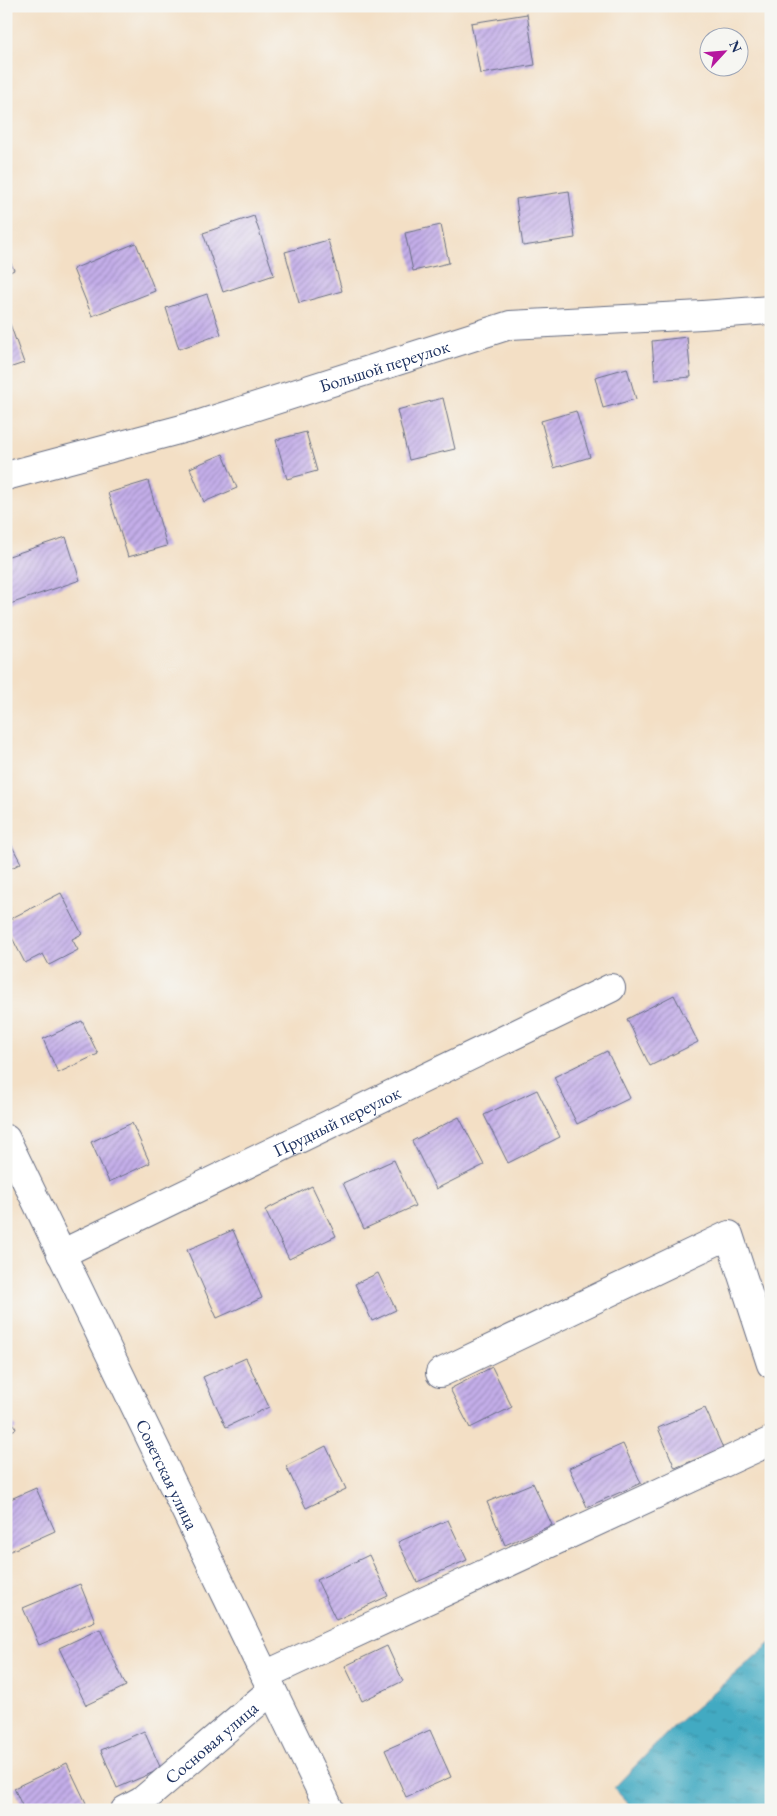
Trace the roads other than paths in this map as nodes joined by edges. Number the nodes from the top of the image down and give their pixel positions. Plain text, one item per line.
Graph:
1 (771, 310) edge
2 (6, 476) edge
3 (611, 988) dead end
4 (6, 1139) edge
5 (61, 1254) junction
6 (771, 1364) edge
7 (440, 1373) dead end
8 (771, 1441) edge
9 (268, 1683) junction
10 (125, 1810) edge
11 (330, 1810) edge

1 - 2 street, Большой переулок
3 - 5 street, Прудный переулок
4 - 5 street, Советская улица
5 - 9 street, Советская улица
6 - 7 street
8 - 9 street, Сосновая улица
9 - 10 street, Сосновая улица
9 - 11 street, Советская улица

